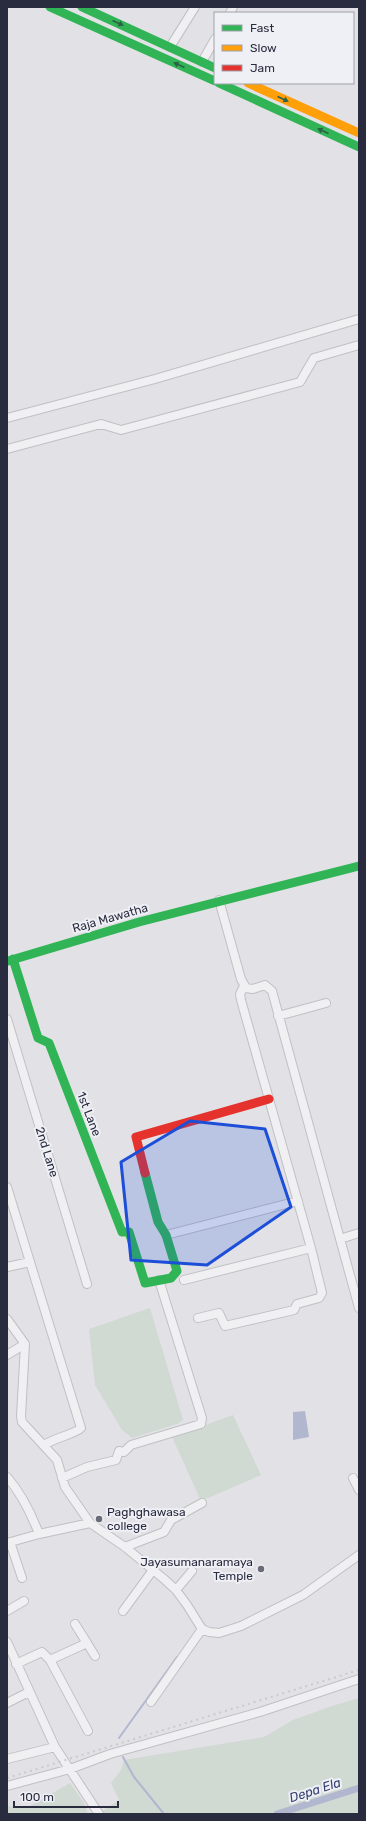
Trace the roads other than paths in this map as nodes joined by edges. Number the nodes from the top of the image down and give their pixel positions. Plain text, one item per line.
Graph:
1 (50, 7) edge
2 (82, 7) edge
3 (195, 7) edge
4 (214, 41) edge
5 (170, 47) junction
6 (202, 62) junction
7 (214, 68) edge
8 (214, 81) edge
9 (221, 84) edge
10 (250, 84) edge
11 (359, 134) edge
12 (359, 147) edge
13 (359, 319) edge
14 (359, 345) edge
15 (7, 418) edge
16 (7, 449) edge
17 (359, 866) edge
18 (219, 900) junction
19 (10, 960) edge
20 (244, 986) junction
21 (326, 1003) dead end
22 (278, 1016) junction
23 (7, 1019) edge
24 (269, 1099) junction
25 (7, 1187) edge
26 (298, 1201) junction
27 (359, 1233) edge
28 (166, 1235) junction
29 (340, 1239) junction
30 (311, 1248) junction
31 (30, 1262) junction
32 (7, 1267) edge
33 (159, 1280) junction
34 (184, 1280) dead end
35 (356, 1282) edge
36 (87, 1284) dead end
37 (359, 1308) edge
38 (198, 1318) dead end
39 (7, 1319) edge
40 (25, 1344) junction
41 (7, 1355) edge
42 (44, 1445) junction
43 (7, 1476) edge
44 (62, 1478) junction
45 (353, 1478) dead end
46 (359, 1490) edge
47 (202, 1503) dead end
48 (90, 1523) junction
49 (39, 1534) junction
50 (8, 1543) edge
51 (125, 1547) junction
52 (359, 1555) edge
53 (153, 1570) junction
54 (192, 1571) dead end
55 (22, 1578) dead end
56 (176, 1590) junction
57 (24, 1602) dead end
58 (7, 1611) edge
59 (123, 1611) dead end
60 (75, 1624) dead end
61 (202, 1629) junction
62 (7, 1642) edge
63 (87, 1643) junction
64 (95, 1656) dead end
65 (50, 1660) junction
66 (16, 1664) junction
67 (359, 1679) edge
68 (29, 1692) junction
69 (151, 1702) dead end
70 (7, 1703) edge
71 (88, 1731) dead end
72 (55, 1747) junction
73 (7, 1759) edge
74 (70, 1769) junction
75 (7, 1786) edge
76 (99, 1814) edge

8 -> 1 main road
2 -> 5 main road
3 - 5 street
4 - 6 street
5 - 6 main road
6 - 7 main road
12 -> 9 main road
10 -> 11 main road
13 - 15 street
14 - 16 street
17 - 18 main road, Raja Mawatha
18 - 19 main road, Raja Mawatha
18 - 20 street
19 - 33 main road, 1st Lane
20 - 22 street
20 - 24 street
21 - 22 street
22 - 29 street
23 - 36 street, 2nd Lane
24 - 26 street
24 - 28 main road
25 - 31 street
26 - 28 street
26 - 30 street
27 - 29 street
28 - 33 main road
29 - 35 street
30 - 34 street
30 - 38 street
31 - 32 street
31 - 42 street
33 - 44 street
35 - 37 street
39 - 40 street
40 - 41 street
40 - 42 street
42 - 44 street
43 - 49 street
44 - 48 street
45 - 46 street
47 - 51 street
48 - 49 street
48 - 51 street
49 - 50 street
50 - 55 street
51 - 53 street
52 - 61 street
53 - 56 street
53 - 59 street
54 - 56 street
56 - 61 street
57 - 58 street
60 - 63 street
61 - 69 street
62 - 66 street
63 - 64 street
63 - 65 street
65 - 66 street
65 - 71 street
66 - 68 street
67 - 74 street
68 - 70 street
68 - 72 street
72 - 73 street
72 - 74 street
74 - 75 street
74 - 76 street

